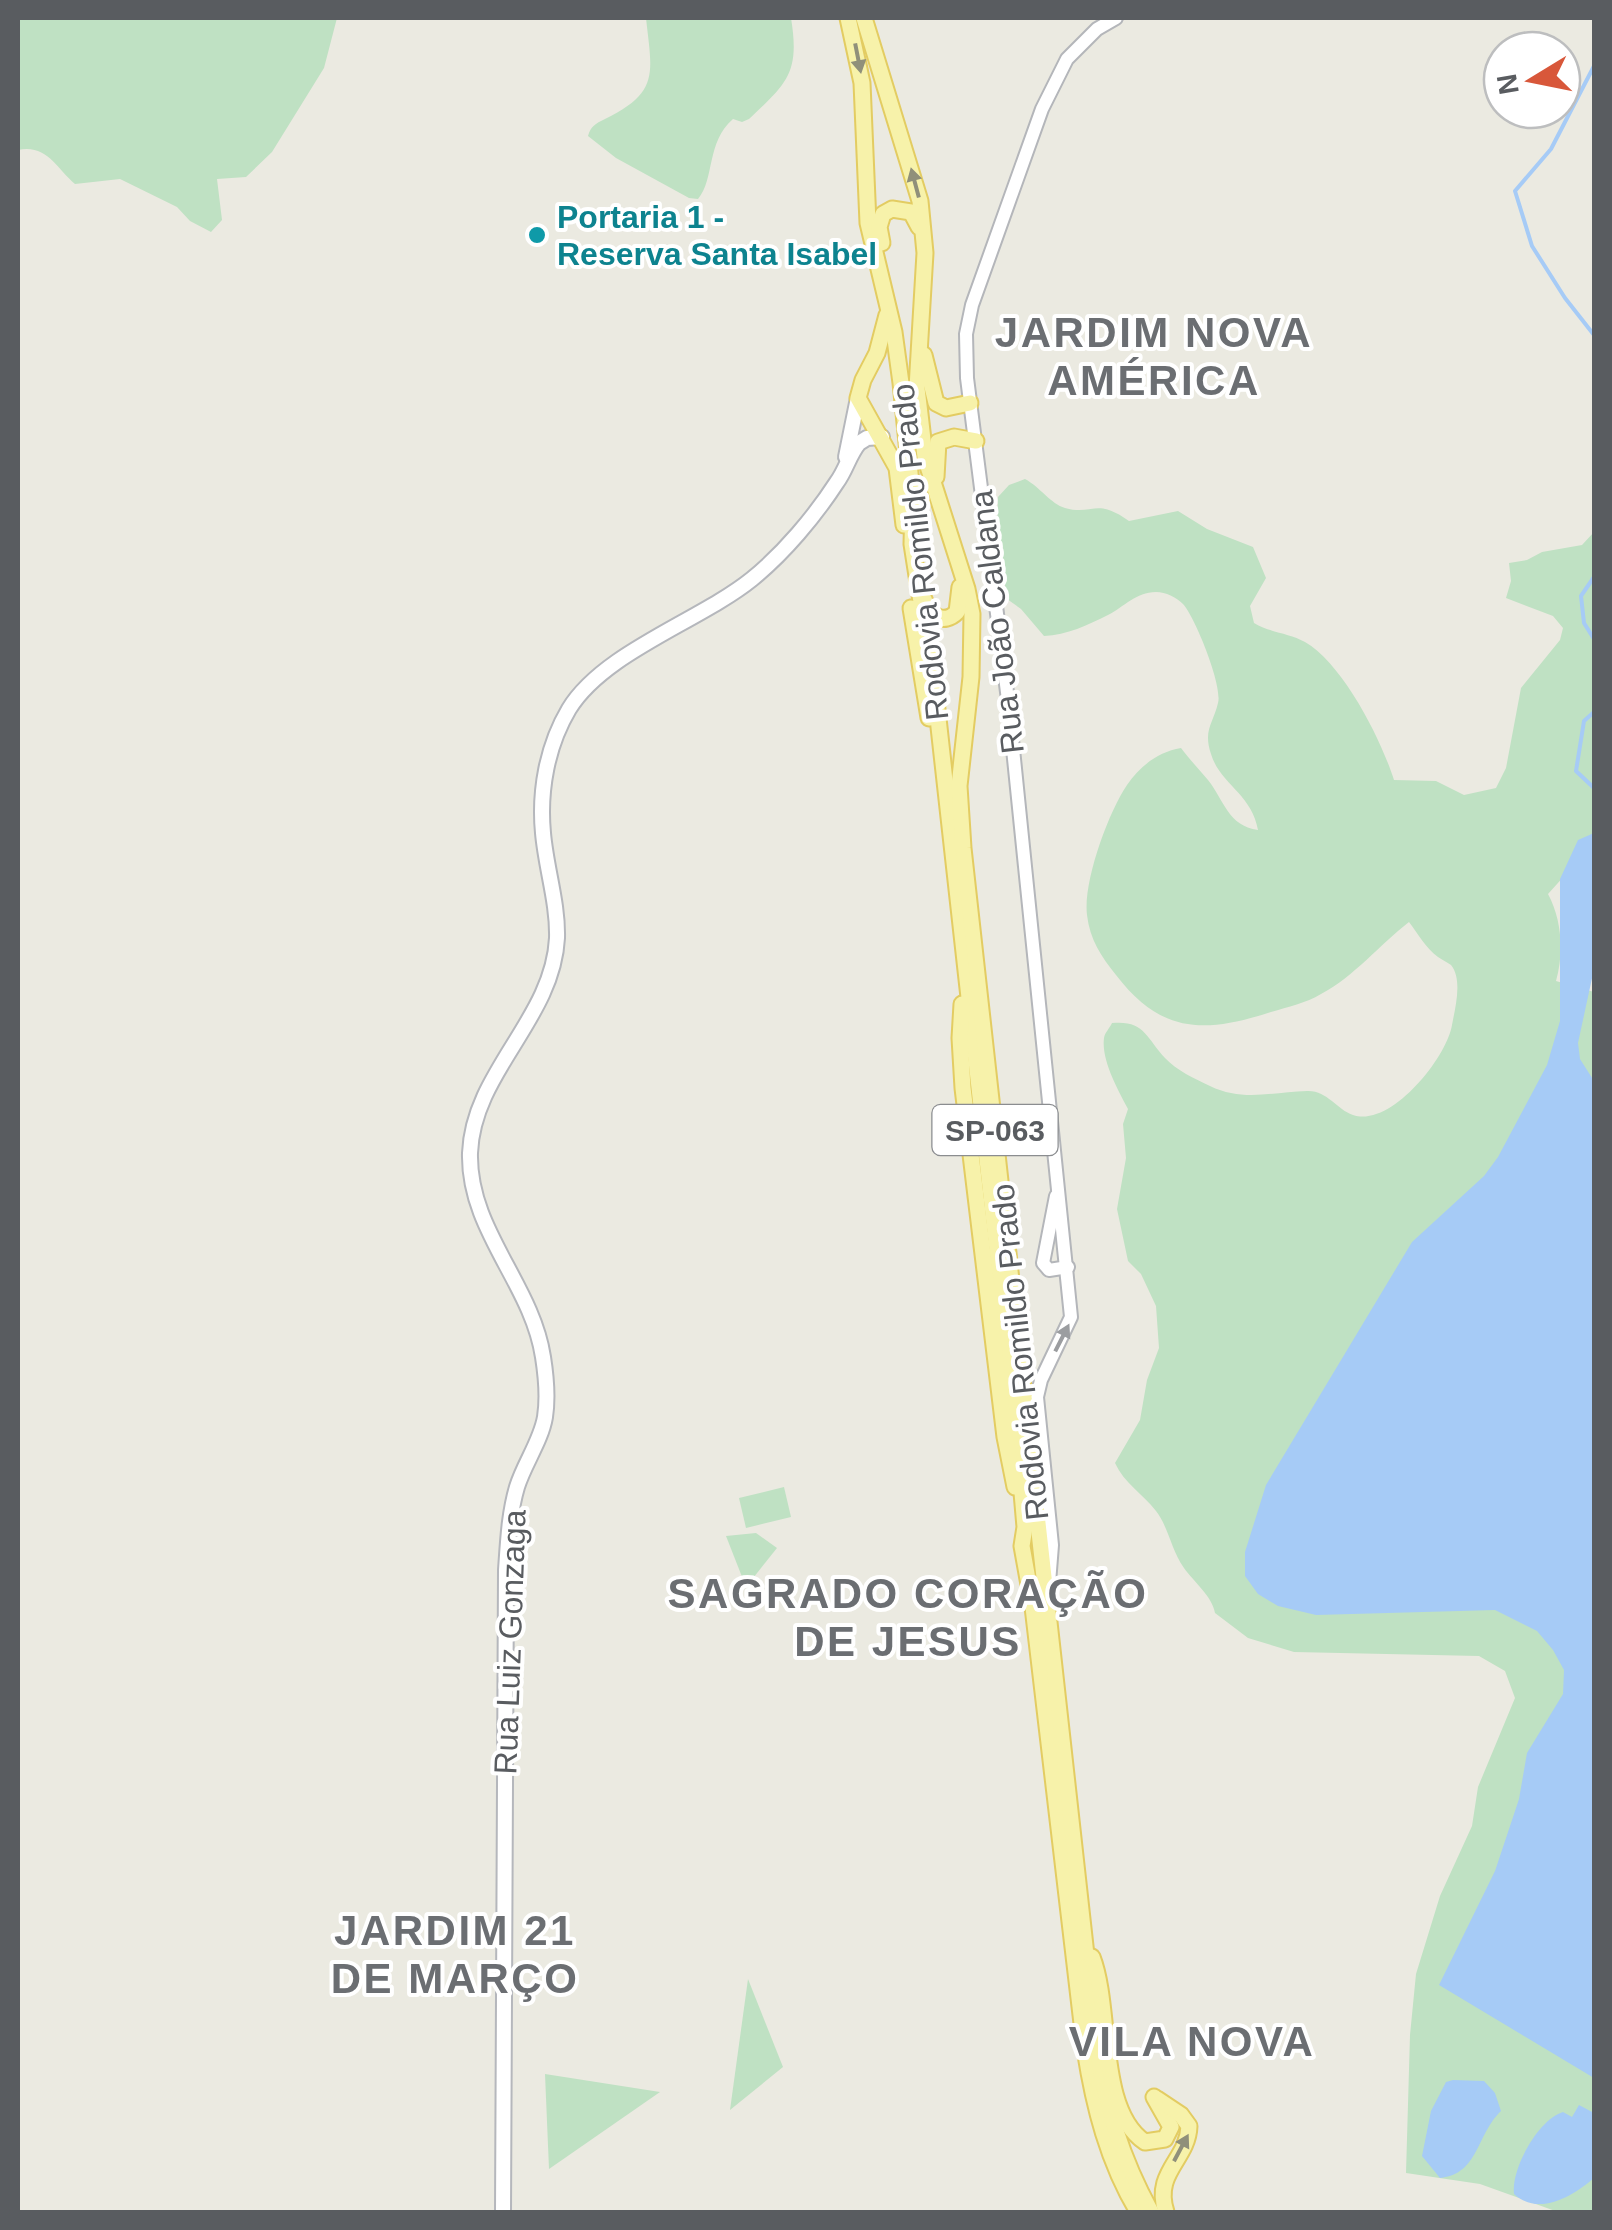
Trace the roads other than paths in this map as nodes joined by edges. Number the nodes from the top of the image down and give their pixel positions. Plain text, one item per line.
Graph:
1 (848, 18) edge
2 (864, 18) edge
3 (1116, 18) edge
4 (923, 265) junction
5 (888, 315) junction
6 (858, 398) junction
7 (970, 403) junction
8 (882, 437) junction
9 (976, 441) junction
10 (845, 468) junction
11 (936, 500) junction
12 (908, 539) junction
13 (1059, 1183) junction
14 (1068, 1267) junction
15 (1047, 1604) junction
16 (1084, 1937) junction
17 (503, 2212) edge
18 (1138, 2212) edge
19 (1151, 2212) edge
20 (1166, 2212) edge

1 -> 5 main road, Rodovia Romildo Prado / SP-063
4 -> 2 main road, Rodovia Romildo Prado / SP-063
3 - 7 street, Rua João Caldana
4 - 5 main road
4 - 7 main road
4 - 11 main road, Rodovia Romildo Prado / SP-063
5 - 6 main road
5 - 12 main road, Rodovia Romildo Prado / SP-063
6 - 8 main road
6 - 10 main road, Rua Luiz Gonzaga
7 - 9 street, Rua João Caldana
8 - 10 main road, Rua Luiz Gonzaga
8 - 12 main road
9 - 11 main road
9 - 13 street, Rua João Caldana
10 - 17 main road, Rua Luiz Gonzaga
11 - 12 main road
11 - 15 main road, Rodovia Romildo Prado / SP-063
12 - 18 main road, Rodovia Romildo Prado / SP-063
13 - 14 street, Rua João Caldana
13 - 14 street
15 -> 14 street, Rua João Caldana
15 - 16 main road, Rodovia Romildo Prado / SP-063
16 - 19 main road, Rodovia Romildo Prado / SP-063
20 -> 16 main road

